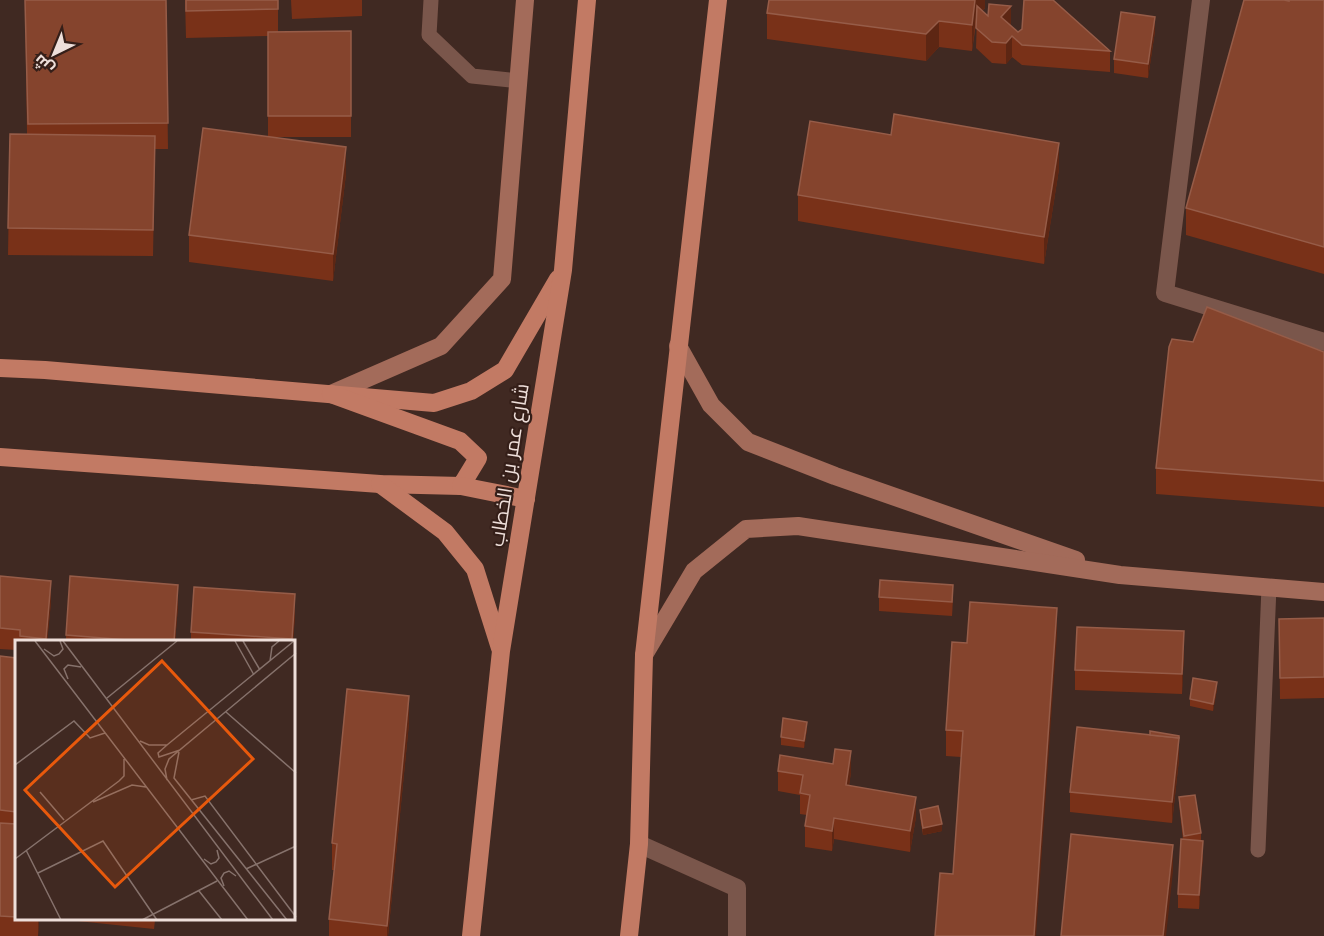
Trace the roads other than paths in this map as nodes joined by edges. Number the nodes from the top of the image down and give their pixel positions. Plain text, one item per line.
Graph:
1 (431, 0) edge
2 (525, 0) edge
3 (587, 0) edge
4 (718, 0) edge
5 (1201, 0) edge
6 (519, 81) junction
7 (563, 270) junction
8 (1324, 342) edge
9 (678, 346) junction
10 (0, 368) edge
11 (331, 394) junction
12 (0, 457) edge
13 (380, 484) junction
14 (461, 486) junction
15 (526, 499) junction
16 (1120, 575) junction
17 (1269, 587) junction
18 (1324, 592) edge
19 (501, 651) junction
20 (644, 655) junction
21 (639, 844) junction
22 (1258, 850) dead end
23 (471, 936) edge
24 (629, 936) edge
25 (737, 936) edge

1 - 6 lane
2 - 6 street
3 - 7 main road, شارع عمر بن الخطاب
4 - 9 main road
5 - 8 street
6 - 11 street
7 - 11 main road
7 - 15 main road, شارع عمر بن الخطاب
9 - 16 street
9 - 20 main road
10 - 11 main road
11 - 14 main road
12 - 13 main road
13 - 14 main road
13 - 19 main road
14 - 15 main road
15 - 19 main road, شارع عمر بن الخطاب
16 - 17 street
16 - 20 street
17 - 18 street
17 - 22 lane
19 - 23 main road, شارع عمر بن الخطاب
20 - 21 main road
21 - 24 main road
21 - 25 street

